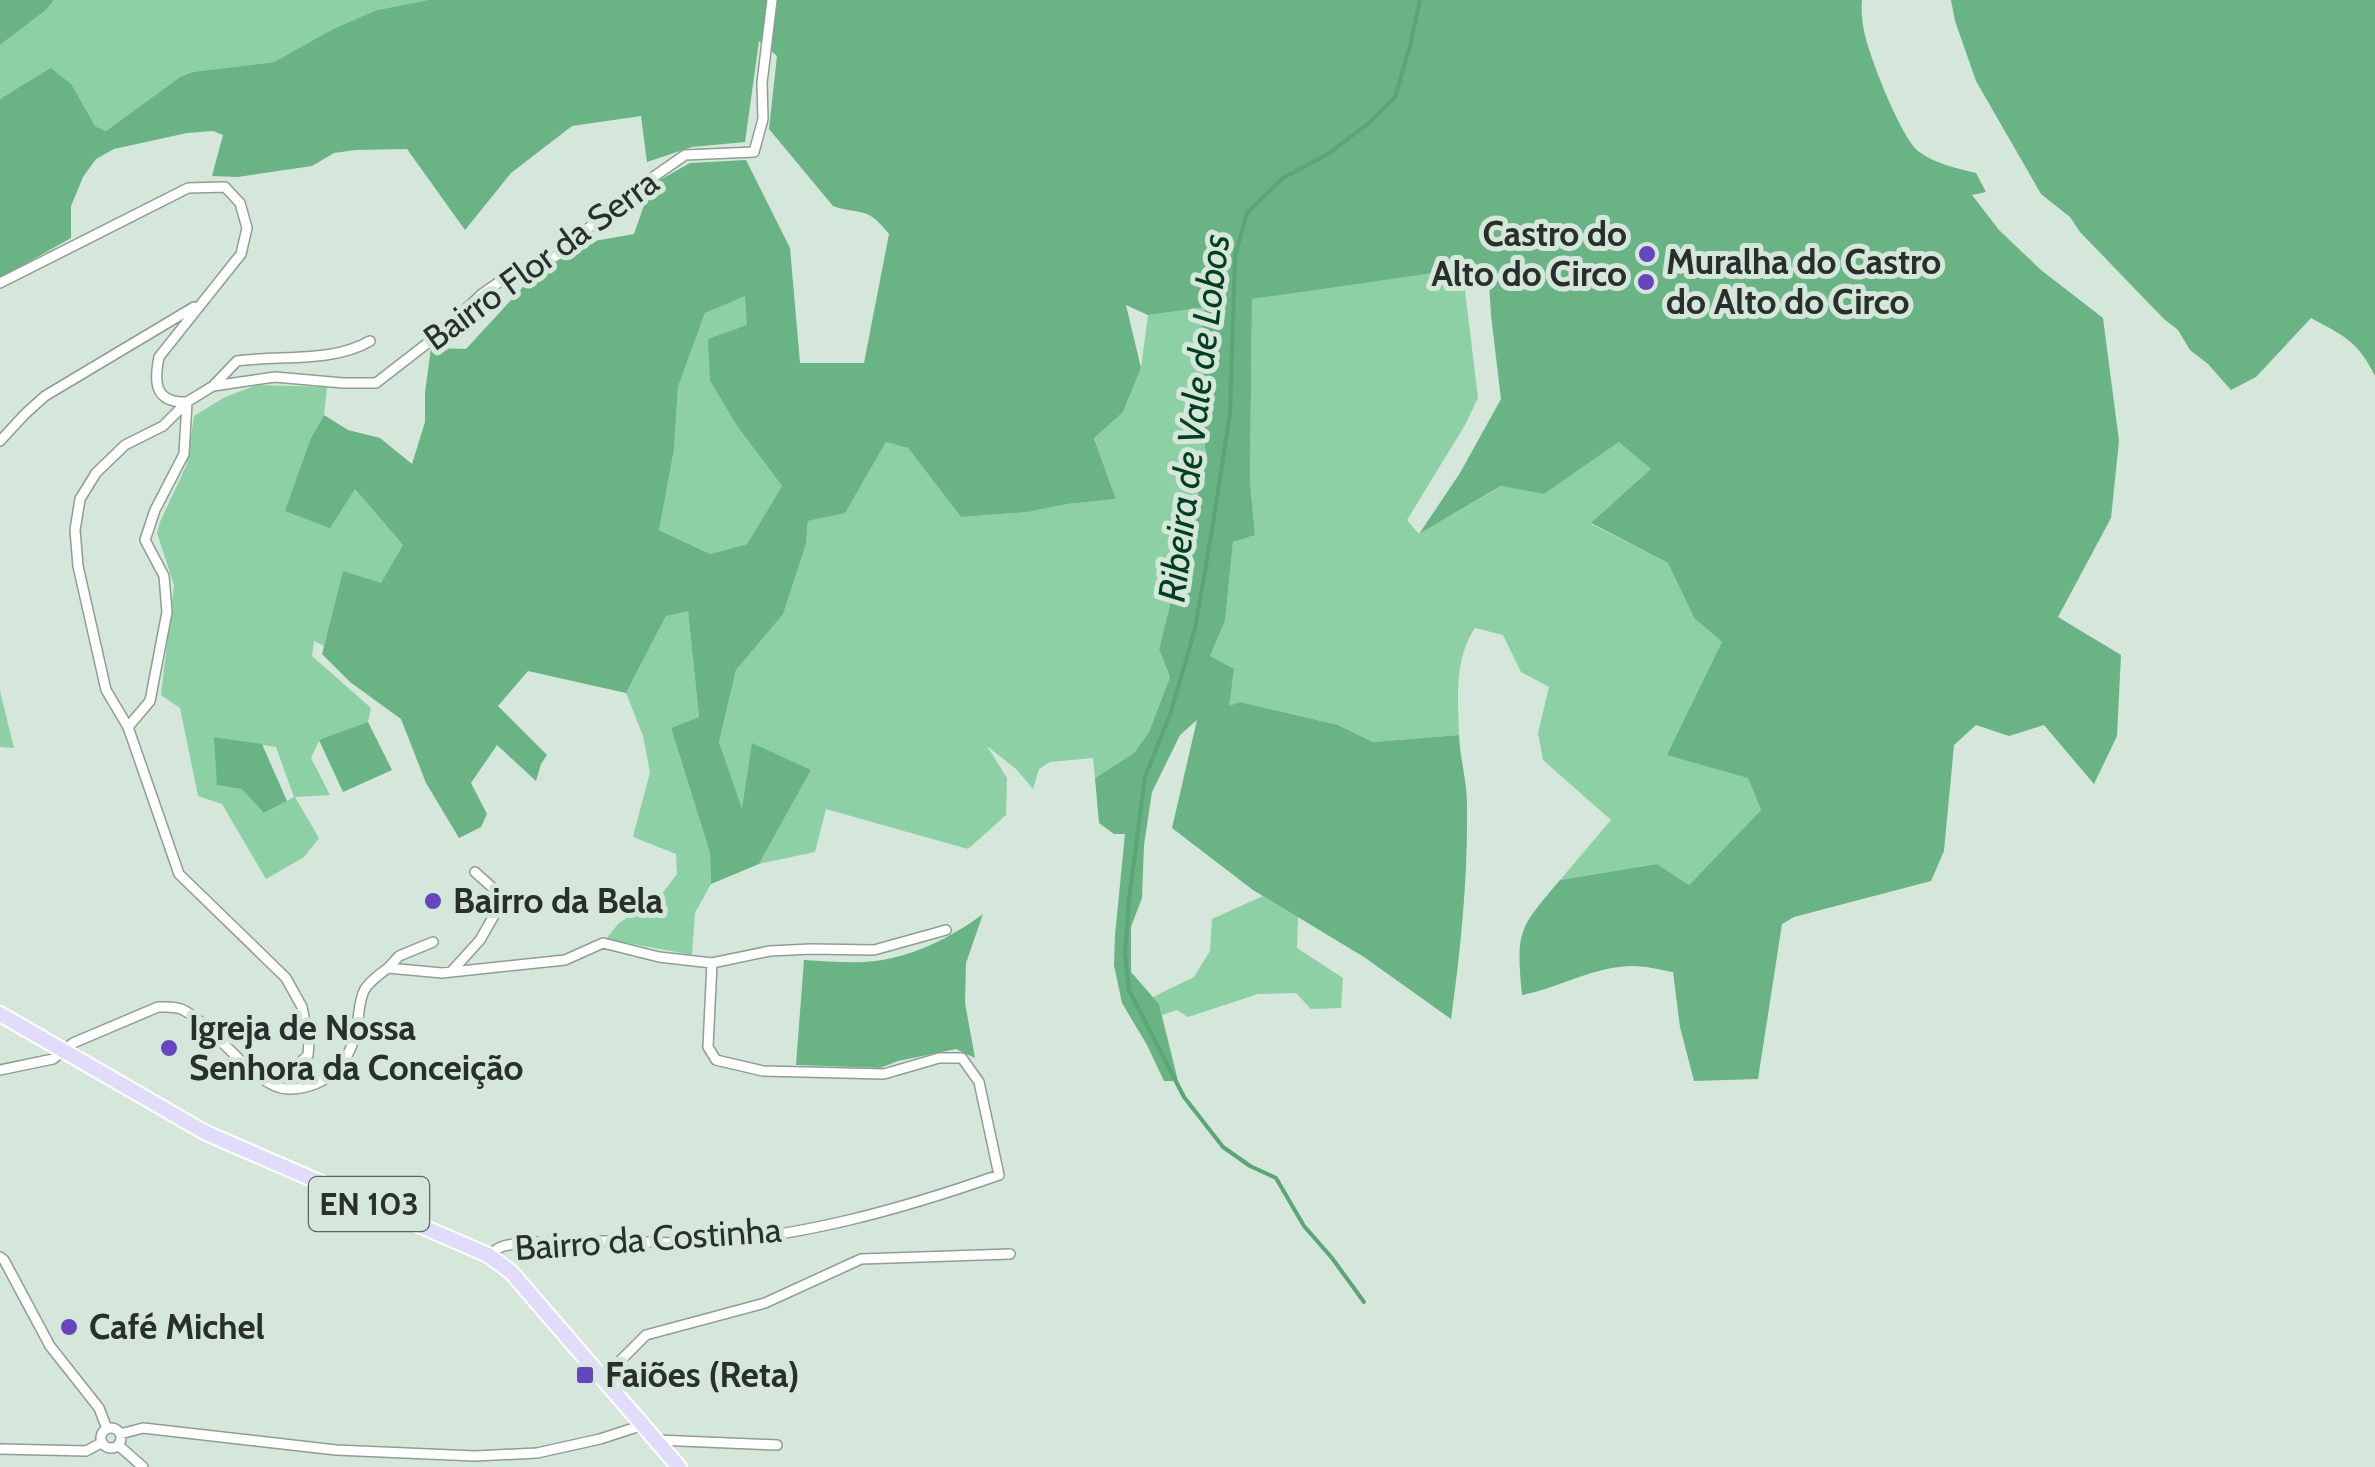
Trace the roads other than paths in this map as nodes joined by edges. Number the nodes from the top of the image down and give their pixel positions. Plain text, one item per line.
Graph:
1 (772, 0) edge
2 (0, 283) edge
3 (200, 304) junction
4 (370, 341) dead end
5 (213, 386) junction
6 (186, 402) junction
7 (0, 442) edge
8 (128, 726) junction
9 (475, 872) dead end
10 (946, 930) dead end
11 (433, 942) dead end
12 (712, 963) junction
13 (388, 968) junction
14 (451, 972) junction
15 (0, 1014) edge
16 (63, 1050) junction
17 (0, 1070) edge
18 (254, 1073) junction
19 (1010, 1254) dead end
20 (488, 1256) junction
21 (0, 1257) edge
22 (602, 1379) junction
23 (643, 1425) junction
24 (107, 1429) junction
25 (119, 1440) junction
26 (656, 1440) junction
27 (101, 1442) junction
28 (778, 1446) dead end
29 (0, 1449) edge
30 (143, 1467) edge
31 (678, 1467) edge

1 - 5 street, Bairro Flor da Serra
2 - 3 street
3 - 6 street
3 - 7 street
4 - 5 street
5 - 6 street, Bairro Flor da Serra
6 - 8 street
6 - 8 street, Bairro Flor da Serra
8 - 18 street, Bairro Flor da Serra
9 - 14 street
10 - 12 street
11 - 13 street
12 - 14 street
12 - 20 street, Bairro da Costinha
13 - 14 street
13 - 18 street
15 - 16 main road, EN 103
16 - 17 street
16 - 18 street
16 - 20 main road, EN 103
19 - 22 street
20 - 22 main road, EN 103
21 - 24 street
22 - 23 main road, EN 103
23 - 25 street
23 - 26 main road, EN 103
24 - 25 street
24 - 27 street
25 - 27 street
25 - 30 street
26 - 28 street
26 - 31 main road, EN 103
27 - 29 street

